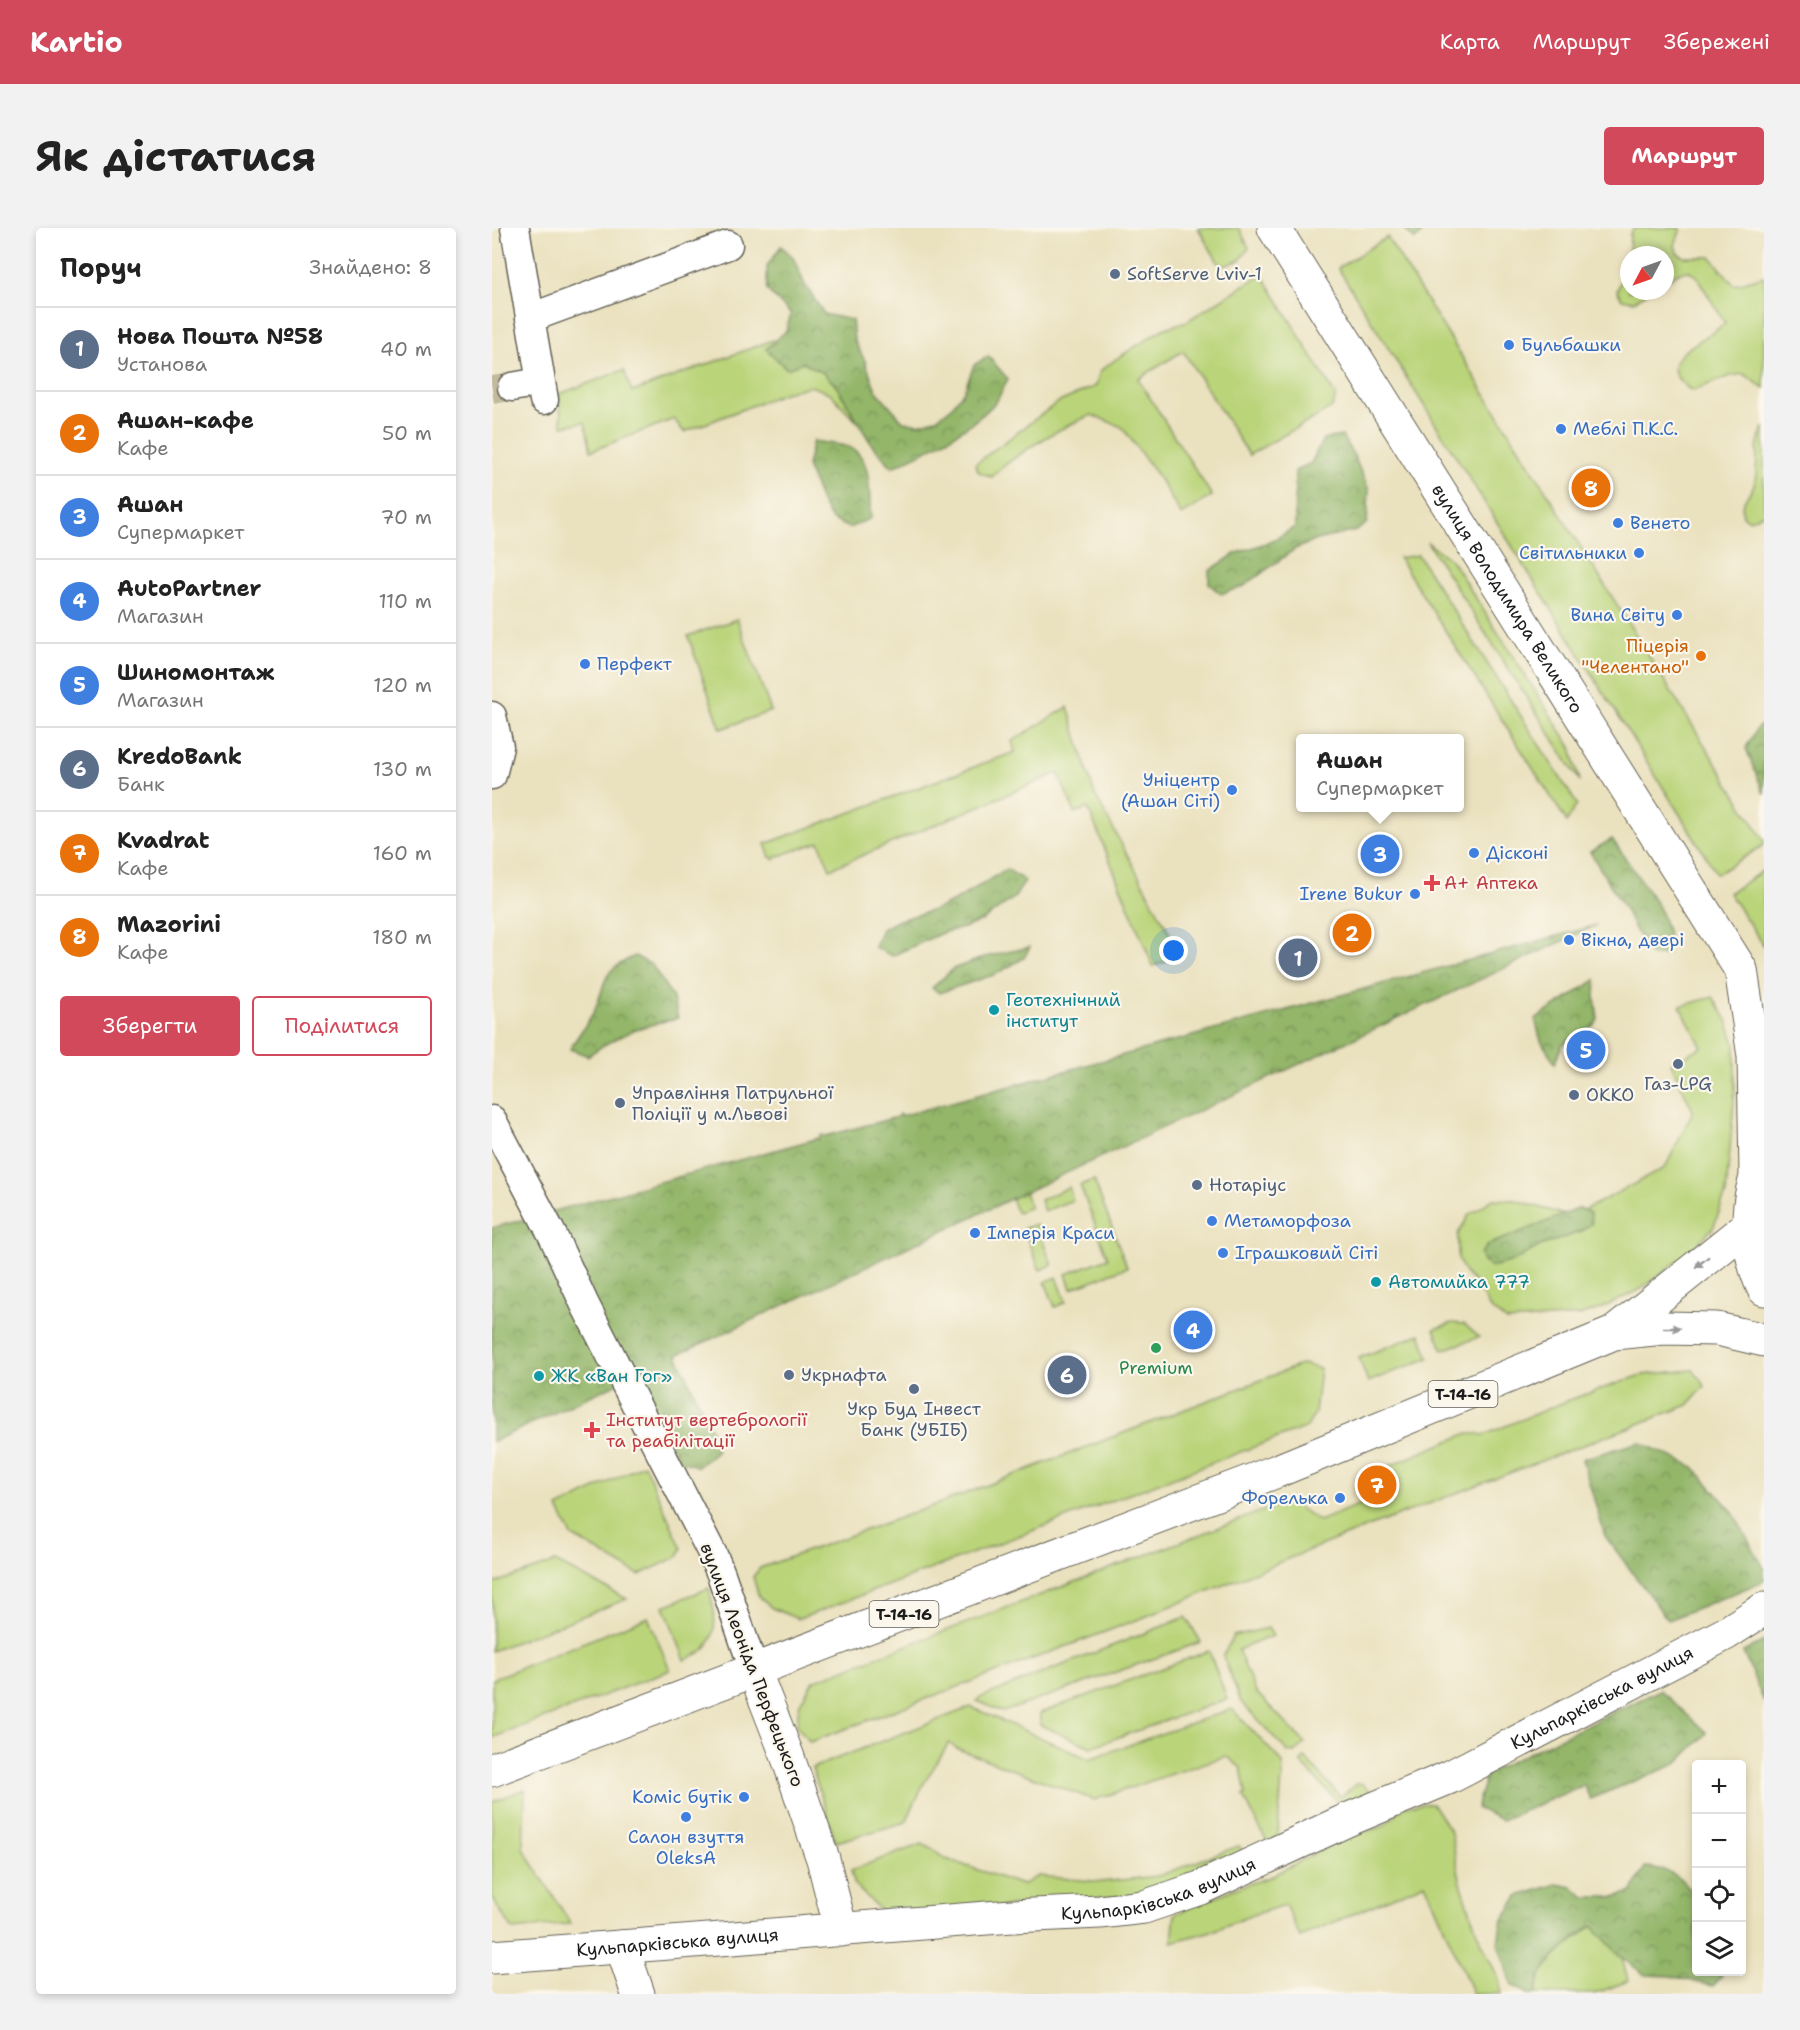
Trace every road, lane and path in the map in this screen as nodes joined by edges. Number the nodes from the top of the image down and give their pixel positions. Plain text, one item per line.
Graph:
1 (515, 228) edge
2 (1274, 228) edge
3 (728, 245) dead end
4 (530, 318) junction
5 (512, 387) tunnel mouth
6 (492, 716) edge
7 (492, 775) edge
8 (1752, 977) edge
9 (492, 1120) edge
10 (1760, 1167) edge
11 (1748, 1226) junction
12 (1764, 1289) edge
13 (1614, 1333) junction
14 (1764, 1340) edge
15 (1764, 1609) edge
16 (754, 1670) junction
17 (492, 1770) edge
18 (841, 1930) junction
19 (622, 1947) junction
20 (492, 1957) edge
21 (638, 1994) edge

1 - 4 street
2 - 8 main road, вулиця Володимира Великого
3 - 4 street
4 - 5 street
6 - 7 street
8 - 10 main road, вулиця Володимира Великого
9 - 16 street, вулиця Леоніда Перфецького
10 - 11 main road, вулиця Володимира Великого
11 - 12 main road, вулиця Володимира Великого
11 -> 13 main road, Т-14-16
13 -> 14 main road, Т-14-16
13 - 16 main road, Т-14-16
15 - 18 main road, Кульпарківська вулиця
16 - 17 main road, Т-14-16
16 - 18 main road, вулиця Леоніда Перфецького
18 - 19 main road, Кульпарківська вулиця
19 - 20 main road, Кульпарківська вулиця
19 - 21 main road

